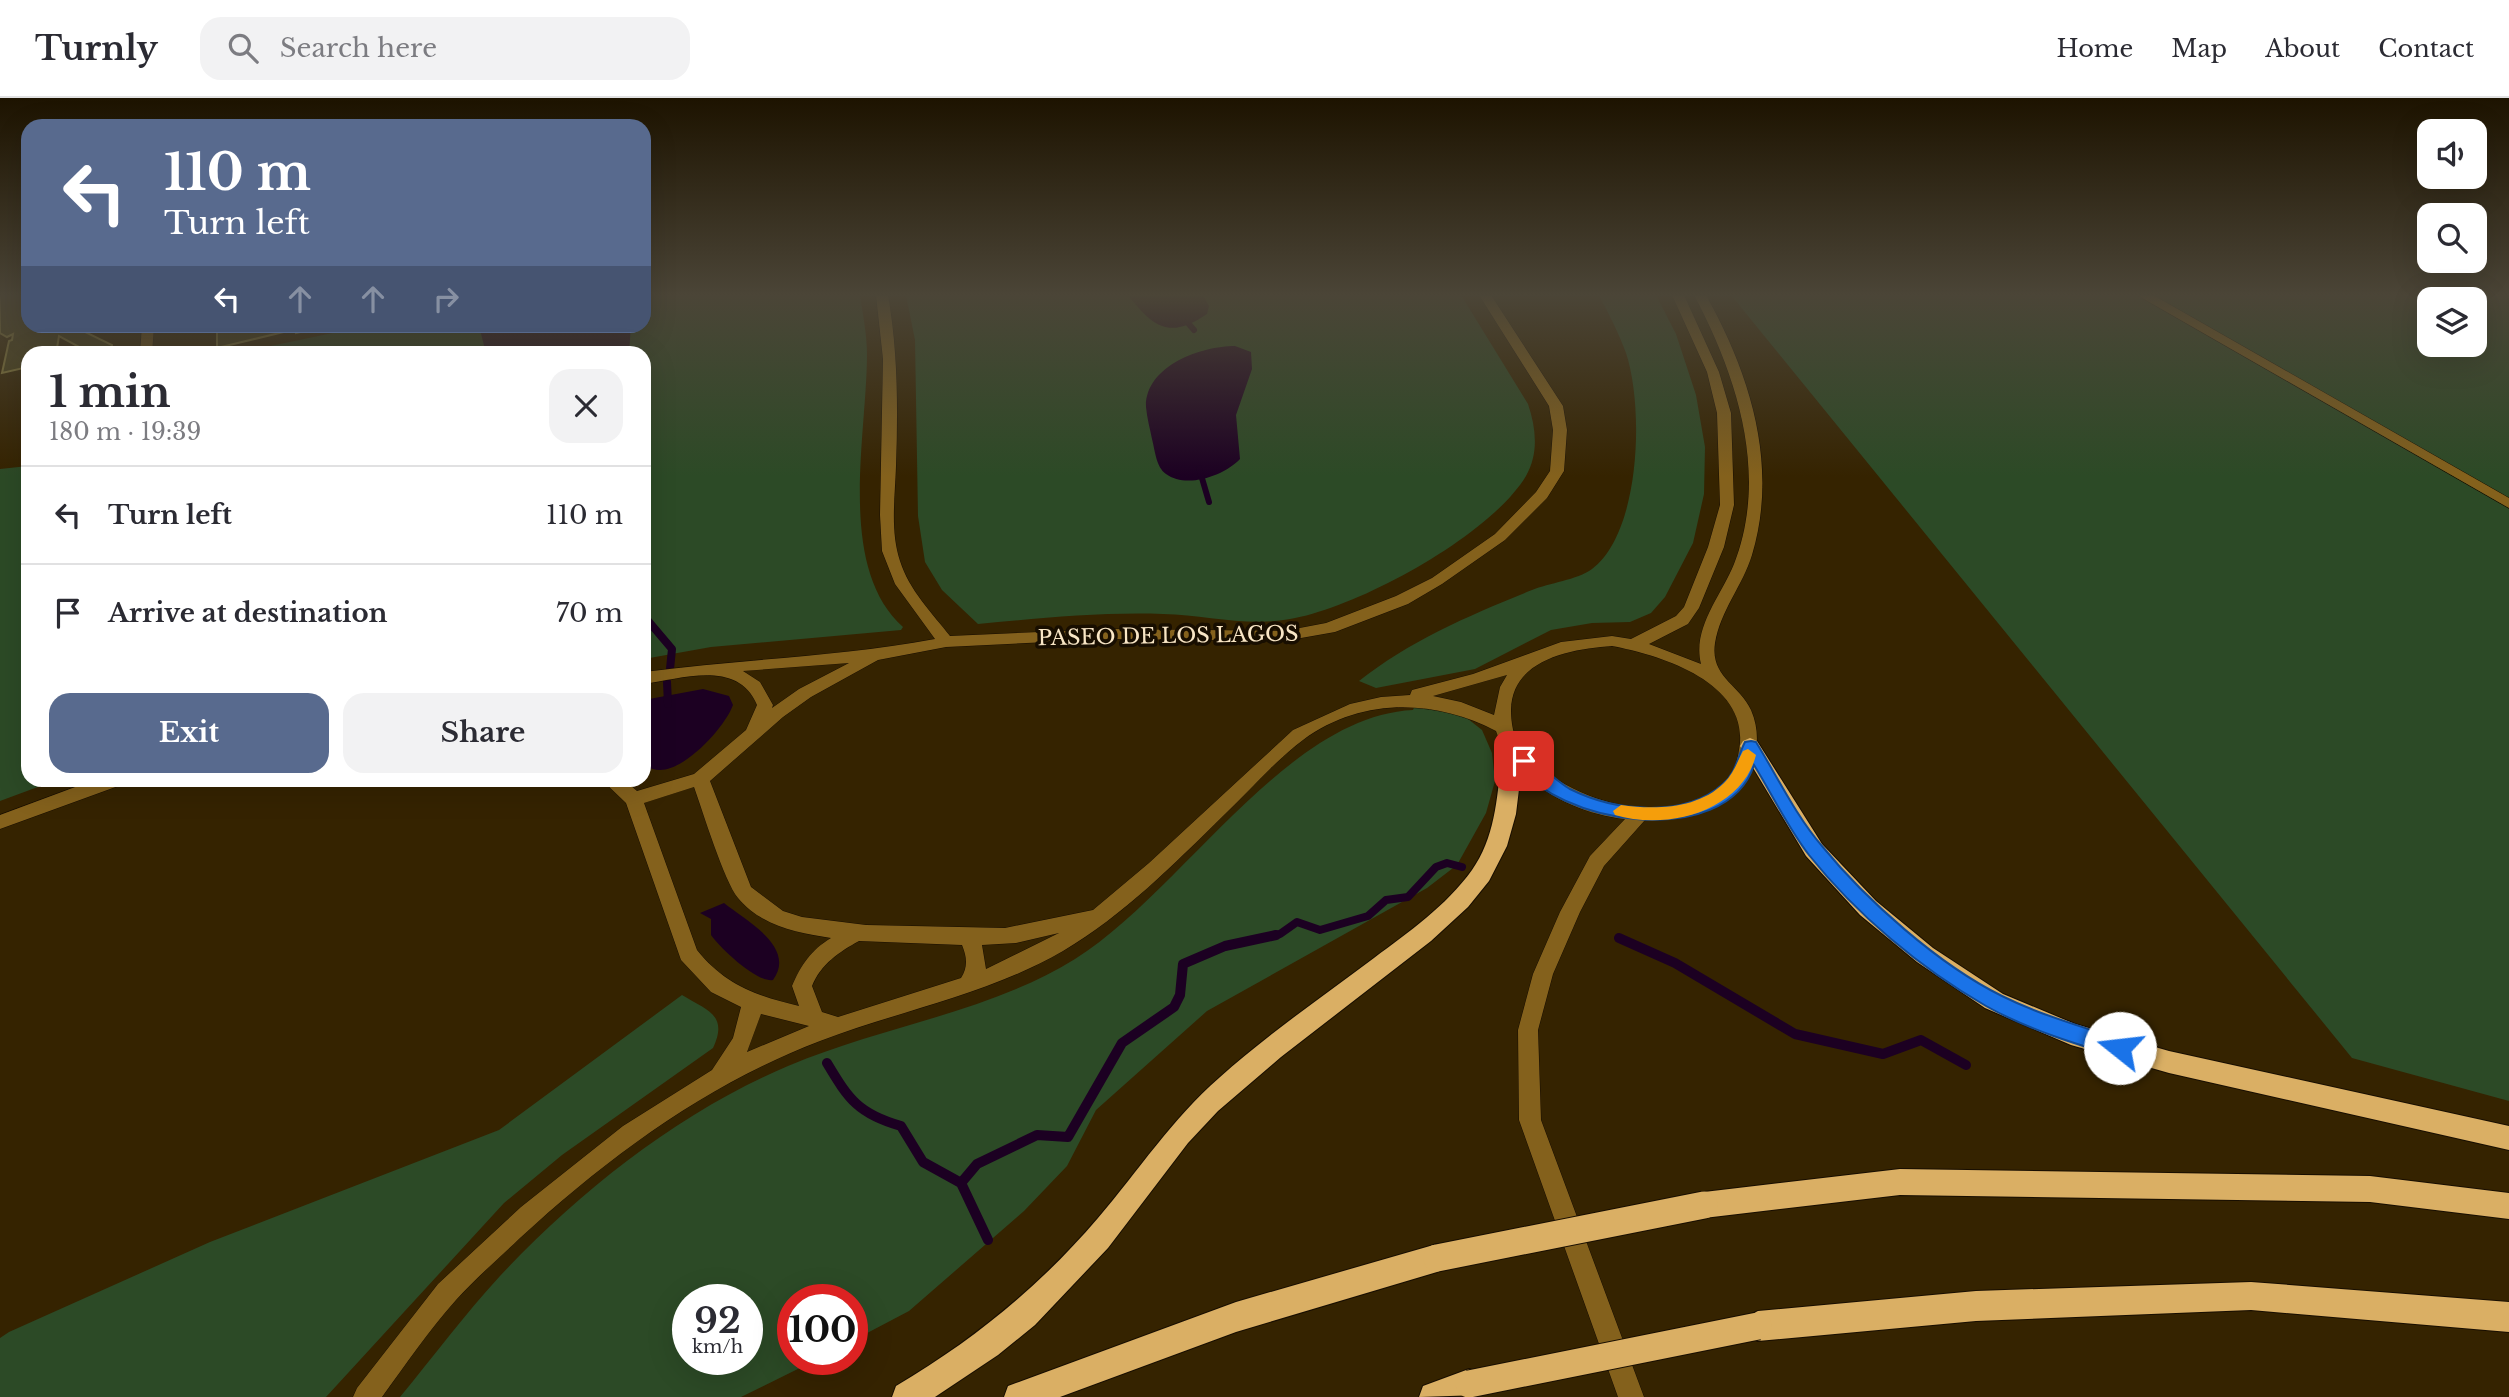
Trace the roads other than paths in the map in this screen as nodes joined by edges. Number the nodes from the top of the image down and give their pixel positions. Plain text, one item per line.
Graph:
1 (890, 356) edge
2 (1524, 356) edge
3 (1706, 356) edge
4 (1729, 356) edge
5 (2249, 356) edge
6 (2509, 504) edge
7 (946, 642) junction
8 (1635, 644) junction
9 (877, 654) junction
10 (1532, 660) junction
11 (717, 668) junction
12 (651, 677) edge
13 (1714, 679) junction
14 (1398, 698) junction
15 (748, 736) junction
16 (1509, 738) junction
17 (1751, 746) junction
18 (701, 779) junction
19 (96, 787) edge
20 (619, 787) edge
21 (634, 799) junction
22 (1640, 814) junction
23 (0, 822) edge
24 (1105, 912) junction
25 (860, 931) junction
26 (968, 936) junction
27 (968, 984) junction
28 (752, 1002) junction
29 (814, 1018) junction
30 (836, 1025) junction
31 (719, 1075) junction
32 (2509, 1138) edge
33 (2509, 1206) edge
34 (2509, 1317) edge
35 (366, 1397) edge
36 (907, 1397) edge
37 (1019, 1397) edge
38 (1434, 1397) edge
39 (1631, 1397) edge

1 - 7 street
2 - 7 street, PASEO DE LOS LAGOS
3 - 8 street
4 - 13 street
5 - 6 street
7 - 9 street, PASEO DE LOS LAGOS
8 - 10 street
8 - 13 street
9 - 11 street, PASEO DE LOS LAGOS
9 - 15 street, PASEO DE LOS LAGOS
10 - 14 street
10 - 16 street
11 - 12 street, PASEO DE LOS LAGOS
11 - 15 street, PASEO DE LOS LAGOS
13 - 17 street
14 - 16 street
14 - 24 street
15 - 18 street, PASEO DE LOS LAGOS
16 - 22 street
16 - 36 highway
17 - 22 street
17 - 32 highway
18 - 21 street, PASEO DE LOS LAGOS
18 - 25 street
19 - 23 street
20 - 21 street
21 - 28 street
22 - 39 street
24 - 26 street
24 - 27 street
25 - 26 street
25 - 29 street
26 - 27 street
27 - 30 street
28 - 29 street
28 - 31 street
29 - 30 street
30 - 31 street
31 - 35 street
33 - 37 highway, bridge
34 - 38 highway, bridge

